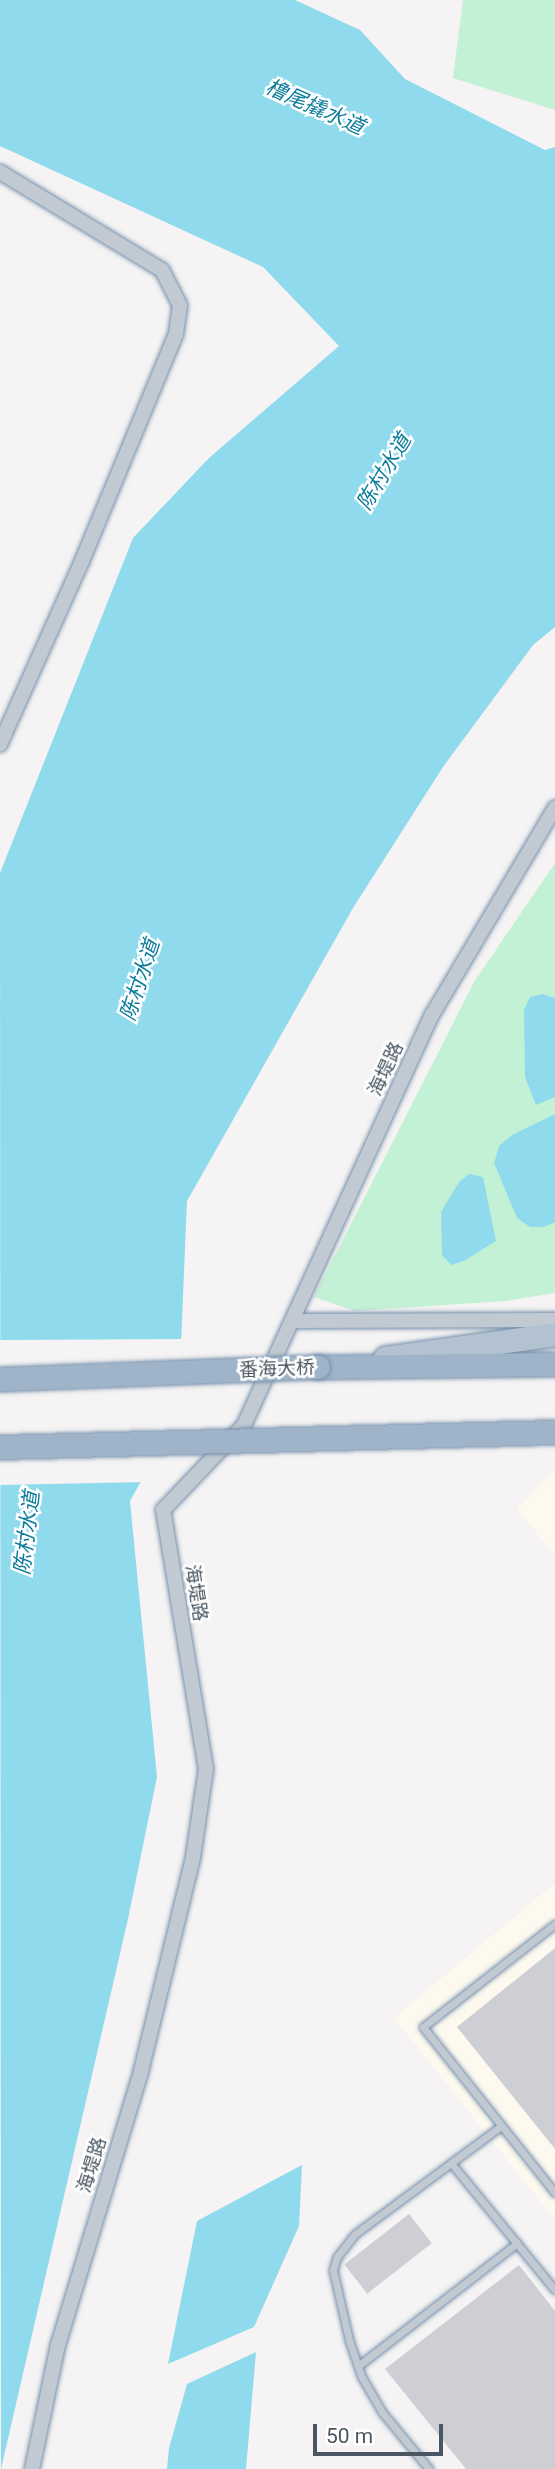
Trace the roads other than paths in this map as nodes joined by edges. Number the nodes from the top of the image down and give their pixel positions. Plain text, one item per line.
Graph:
1 (0, 172) edge
2 (0, 744) edge
3 (555, 808) edge
4 (555, 1320) edge
5 (292, 1321) junction
6 (555, 1334) edge
7 (555, 1364) edge
8 (318, 1367) junction
9 (0, 1379) edge
10 (555, 1432) edge
11 (0, 1447) edge
12 (555, 1924) edge
13 (501, 2126) junction
14 (451, 2163) junction
15 (555, 2193) edge
16 (517, 2244) junction
17 (555, 2290) edge
18 (358, 2367) junction
19 (32, 2469) edge
20 (429, 2469) edge

1 - 2 street
3 - 5 street, 海堤路
4 - 5 street
5 - 19 street, 海堤路
6 - 8 main road
7 - 8 highway, 番海大桥
8 - 9 highway, 番海大桥, bridge
10 - 11 highway, bridge
12 - 13 lane
13 - 14 lane
13 - 15 lane
14 - 16 lane
14 - 18 lane
16 - 17 lane
16 - 18 lane
18 - 20 lane

